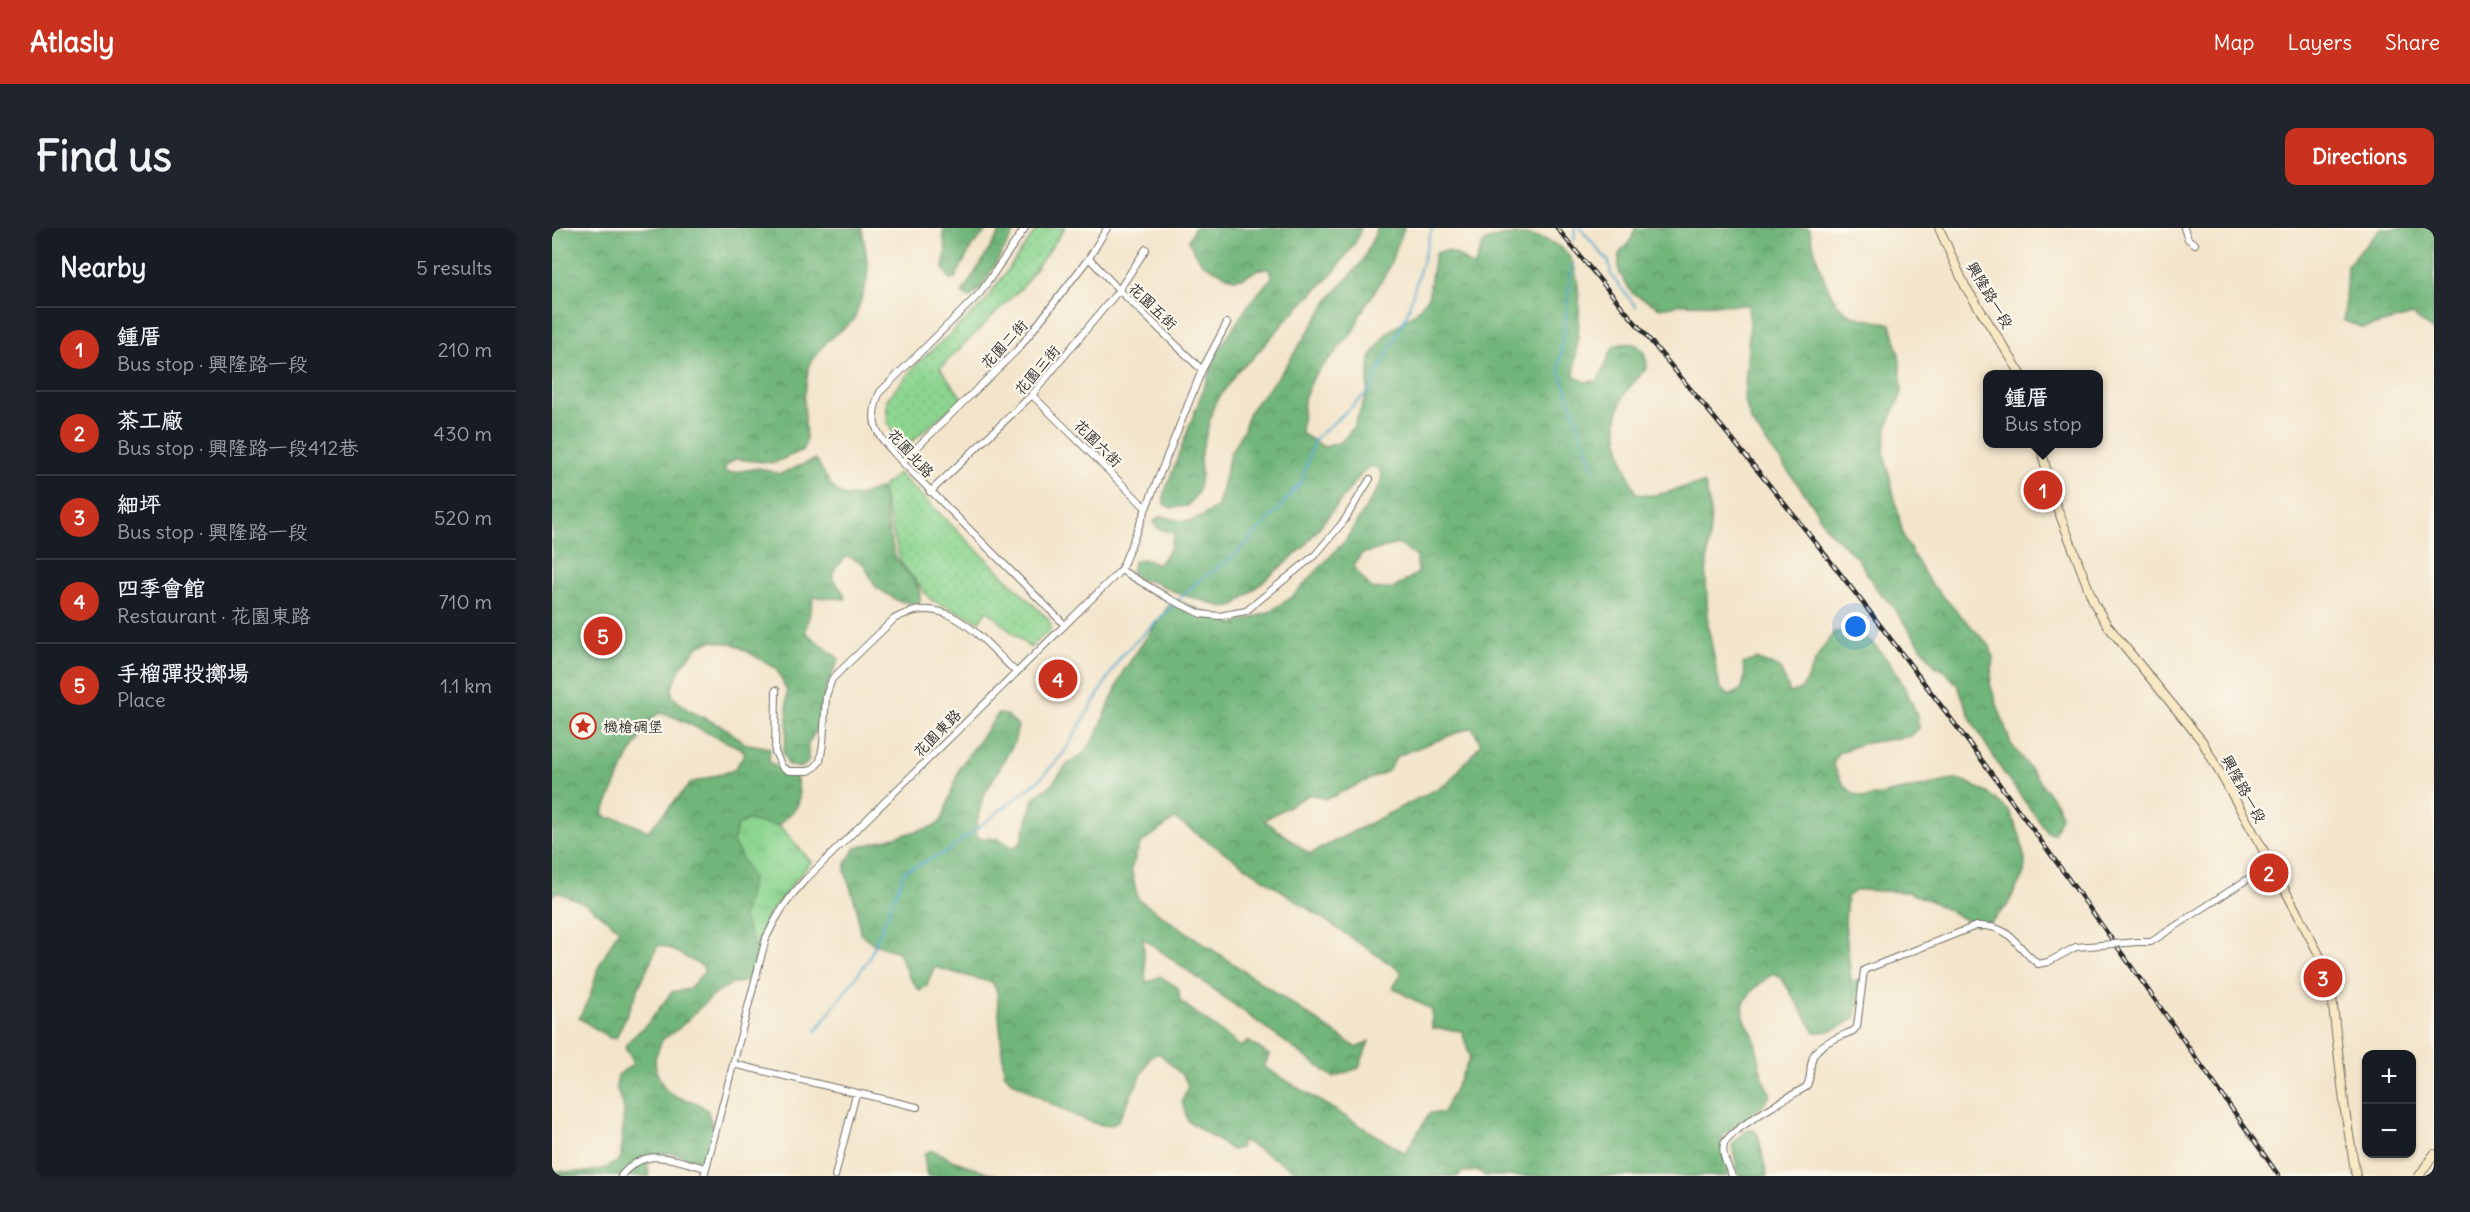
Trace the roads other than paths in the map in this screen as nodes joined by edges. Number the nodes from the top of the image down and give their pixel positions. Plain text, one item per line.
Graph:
1 (1025, 228) edge
2 (1107, 228) edge
3 (1939, 228) edge
4 (2184, 228) edge
5 (2195, 244) dead end
6 (1146, 249) dead end
7 (1089, 258) junction
8 (1119, 290) junction
9 (1227, 323) dead end
10 (1202, 370) junction
11 (2018, 370) edge
12 (1032, 395) junction
13 (2041, 448) edge
14 (902, 462) junction
15 (1370, 479) dead end
16 (930, 492) junction
17 (1146, 508) junction
18 (1121, 570) junction
19 (1064, 624) junction
20 (1016, 672) junction
21 (776, 690) dead end
22 (2271, 864) junction
23 (734, 1064) junction
24 (856, 1094) junction
25 (917, 1107) dead end
26 (2434, 1154) edge
27 (706, 1168) junction
28 (621, 1176) edge
29 (705, 1176) edge
30 (835, 1176) edge
31 (1732, 1176) edge
32 (2356, 1176) edge
33 (2419, 1176) edge

1 - 14 street, 花園北路
2 - 7 street, 花園二街
3 - 11 street, 興隆路一段
4 - 5 street
6 - 8 street, 花園三街
7 - 8 street, 花園五街
7 - 14 street, 花園二街
8 - 10 street, 花園五街
8 - 12 street, 花園三街
9 - 10 street, 花園東路
10 - 17 street, 花園東路
12 - 16 street, 花園三街
12 - 17 street, 花園六街
13 - 22 street, 興隆路一段
14 - 16 street, 花園北路
15 - 18 street
16 - 19 street, 花園北路
17 - 18 street, 花園東路
18 - 19 street, 花園東路
19 - 20 street, 花園東路
20 - 21 street
20 - 23 street, 花園東路
22 - 31 street, bridge
22 - 32 street, 興隆路一段
23 - 24 street
23 - 27 street, 花園東路
24 - 25 street
24 - 30 street
26 - 33 street
27 - 28 street
27 - 29 street, 花園東路

